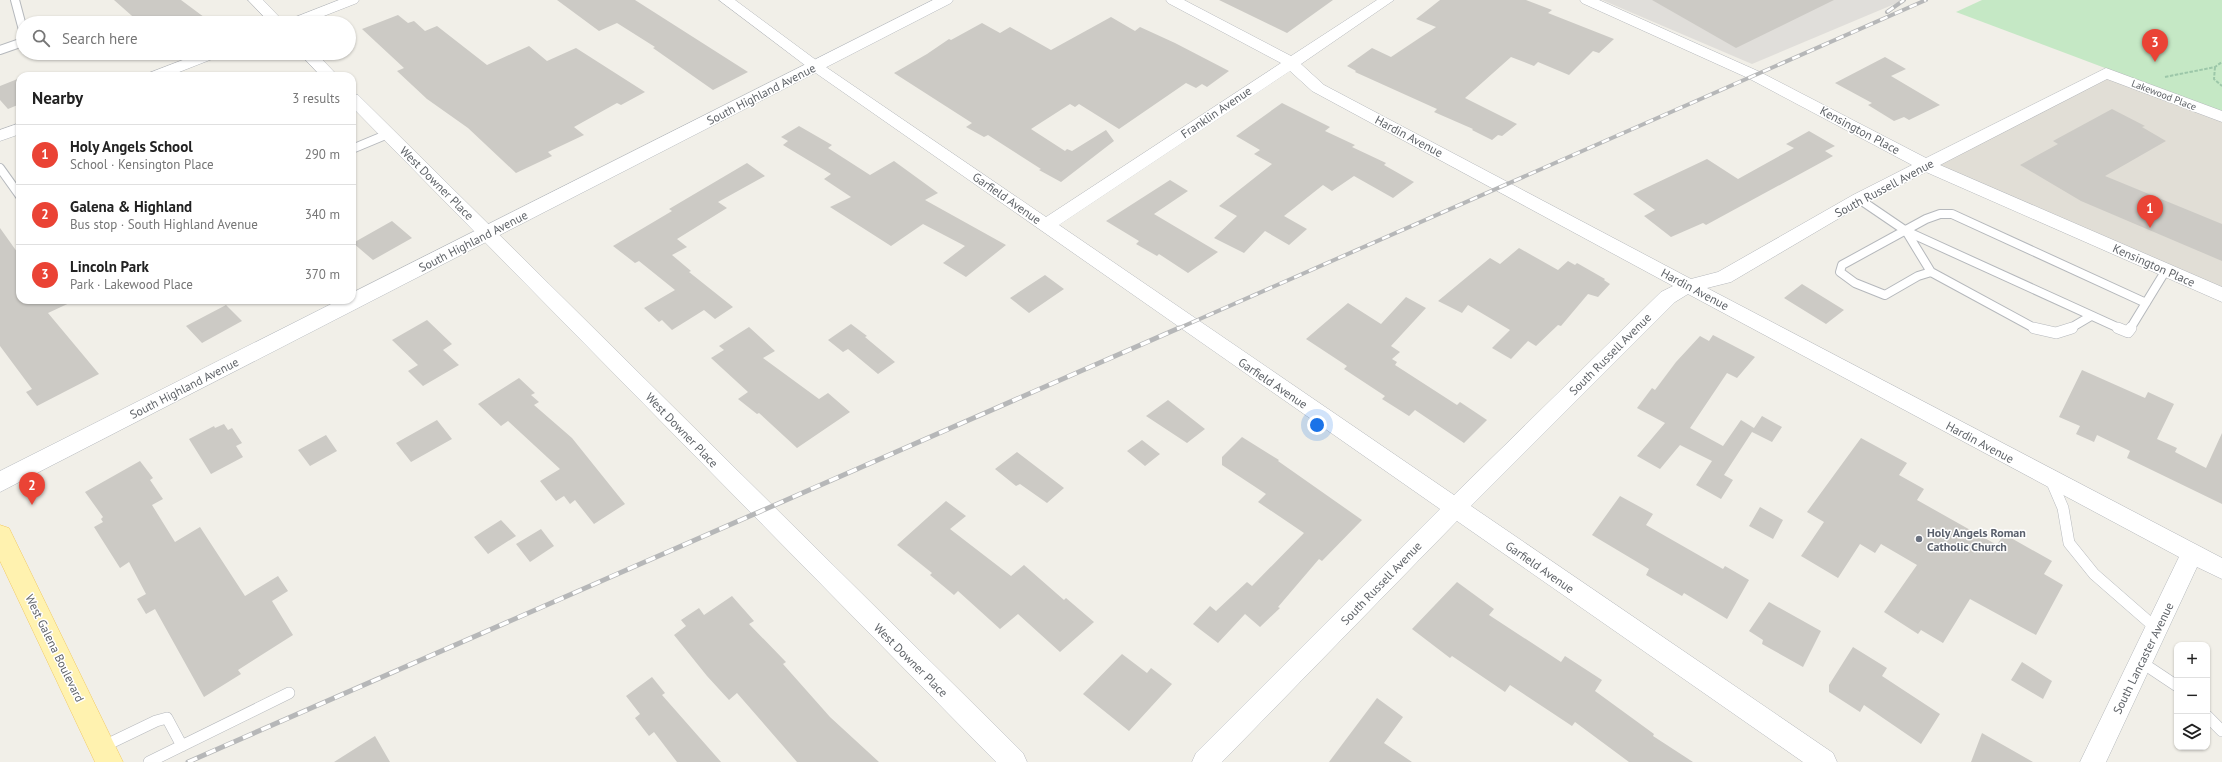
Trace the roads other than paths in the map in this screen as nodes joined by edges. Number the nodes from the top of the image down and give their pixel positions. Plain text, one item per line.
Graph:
1 (15, 0) edge
2 (255, 0) edge
3 (352, 0) edge
4 (726, 0) edge
5 (946, 0) edge
6 (1173, 0) edge
7 (1388, 0) edge
8 (1587, 0) edge
9 (19, 16) edge
10 (271, 16) edge
11 (311, 16) edge
12 (16, 44) edge
13 (0, 50) edge
14 (197, 60) edge
15 (314, 60) edge
16 (1290, 62) junction
17 (815, 66) junction
18 (165, 72) edge
19 (326, 72) edge
20 (2106, 73) joint
21 (356, 102) edge
22 (2222, 117) edge
23 (16, 130) edge
24 (388, 134) junction
25 (0, 136) edge
26 (356, 147) edge
27 (1926, 165) junction
28 (0, 168) edge
29 (16, 190) edge
30 (1860, 199) junction
31 (1046, 225) junction
32 (1906, 231) junction
33 (487, 234) junction
34 (2166, 270) junction
35 (1931, 272) junction
36 (1689, 286) junction
37 (2222, 295) edge
38 (356, 301) edge
39 (2146, 303) junction
40 (350, 304) edge
41 (2091, 316) junction
42 (2051, 480) junction
43 (0, 482) edge
44 (1455, 508) junction
45 (0, 535) edge
46 (2192, 553) junction
47 (2222, 569) edge
48 (2157, 629) junction
49 (2141, 662) junction
50 (2174, 684) edge
51 (289, 693) dead end
52 (2210, 719) edge
53 (2222, 731) edge
54 (182, 746) junction
55 (106, 755) edge
56 (149, 762) edge
57 (1014, 762) edge
58 (1205, 762) edge
59 (1824, 762) edge
60 (2092, 762) edge

1 - 9 lane
2 - 10 street
3 - 11 street
4 - 17 street, Garfield Avenue
5 - 17 street, South Highland Avenue
6 - 16 street, Hardin Avenue
7 - 16 street, Franklin Avenue
8 - 27 street, Kensington Place
12 - 13 lane
14 - 18 street
15 - 19 street
16 - 31 street, Franklin Avenue
16 - 36 street, Hardin Avenue
17 - 31 street, Garfield Avenue
17 - 33 street, South Highland Avenue
20 - 22 street, Lakewood Place
20 - 27 street, South Russell Avenue
21 - 24 street, West Downer Place
23 - 25 street
24 - 26 lane
24 - 33 street, West Downer Place
27 - 30 street, South Russell Avenue
27 - 34 street, Kensington Place
28 - 29 lane
30 - 32 lane
30 - 36 street, South Russell Avenue
31 - 44 street, Garfield Avenue
32 - 35 lane
32 - 35 lane
32 - 39 lane
32 - 41 lane
33 - 38 street, South Highland Avenue
33 - 57 street, West Downer Place
34 - 37 street, Kensington Place
34 - 39 lane
35 - 41 lane
36 - 42 street, Hardin Avenue
36 - 44 street, South Russell Avenue
39 - 41 lane
40 - 43 street, South Highland Avenue
42 - 46 street, Hardin Avenue
42 - 48 lane
44 - 58 street, South Russell Avenue
44 - 59 street, Garfield Avenue
45 - 55 main road, West Galena Boulevard
46 - 47 street, Hardin Avenue
46 - 48 street, South Lancaster Avenue
48 - 49 street, South Lancaster Avenue
49 - 50 lane
49 - 60 street, South Lancaster Avenue
51 - 54 lane
52 - 53 lane
54 - 55 lane
54 - 56 lane

